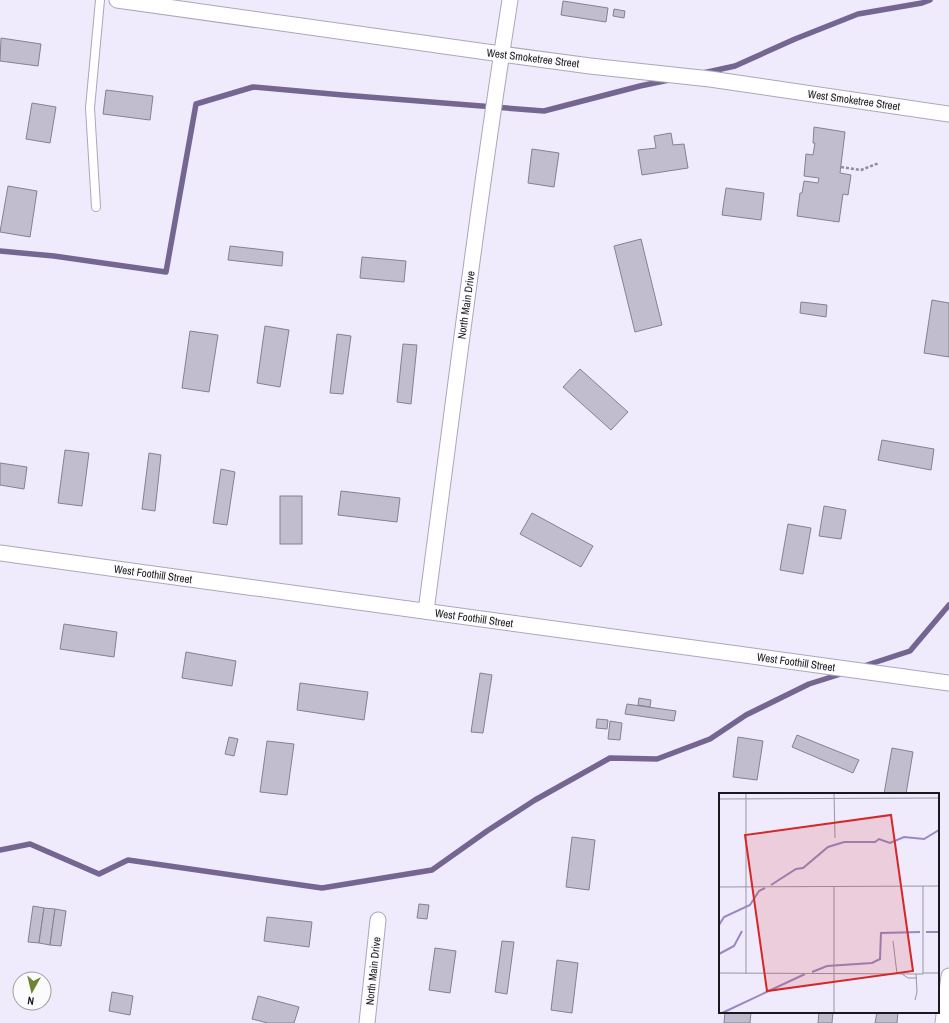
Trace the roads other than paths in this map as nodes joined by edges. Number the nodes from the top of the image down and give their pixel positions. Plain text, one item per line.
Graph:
1 (100, 0) edge
2 (117, 0) edge
3 (510, 0) edge
4 (501, 54) junction
5 (949, 114) edge
6 (96, 207) dead end
7 (0, 553) edge
8 (426, 611) junction
9 (949, 683) edge
10 (378, 920) dead end
11 (949, 976) edge
12 (367, 1023) edge
13 (943, 1023) edge

1 - 6 lane
2 - 4 street, West Smoketree Street
3 - 4 street, North Main Drive
4 - 5 street, West Smoketree Street
4 - 8 street, North Main Drive
7 - 8 street, West Foothill Street
8 - 9 street, West Foothill Street
10 - 12 street, North Main Drive
11 - 13 street

